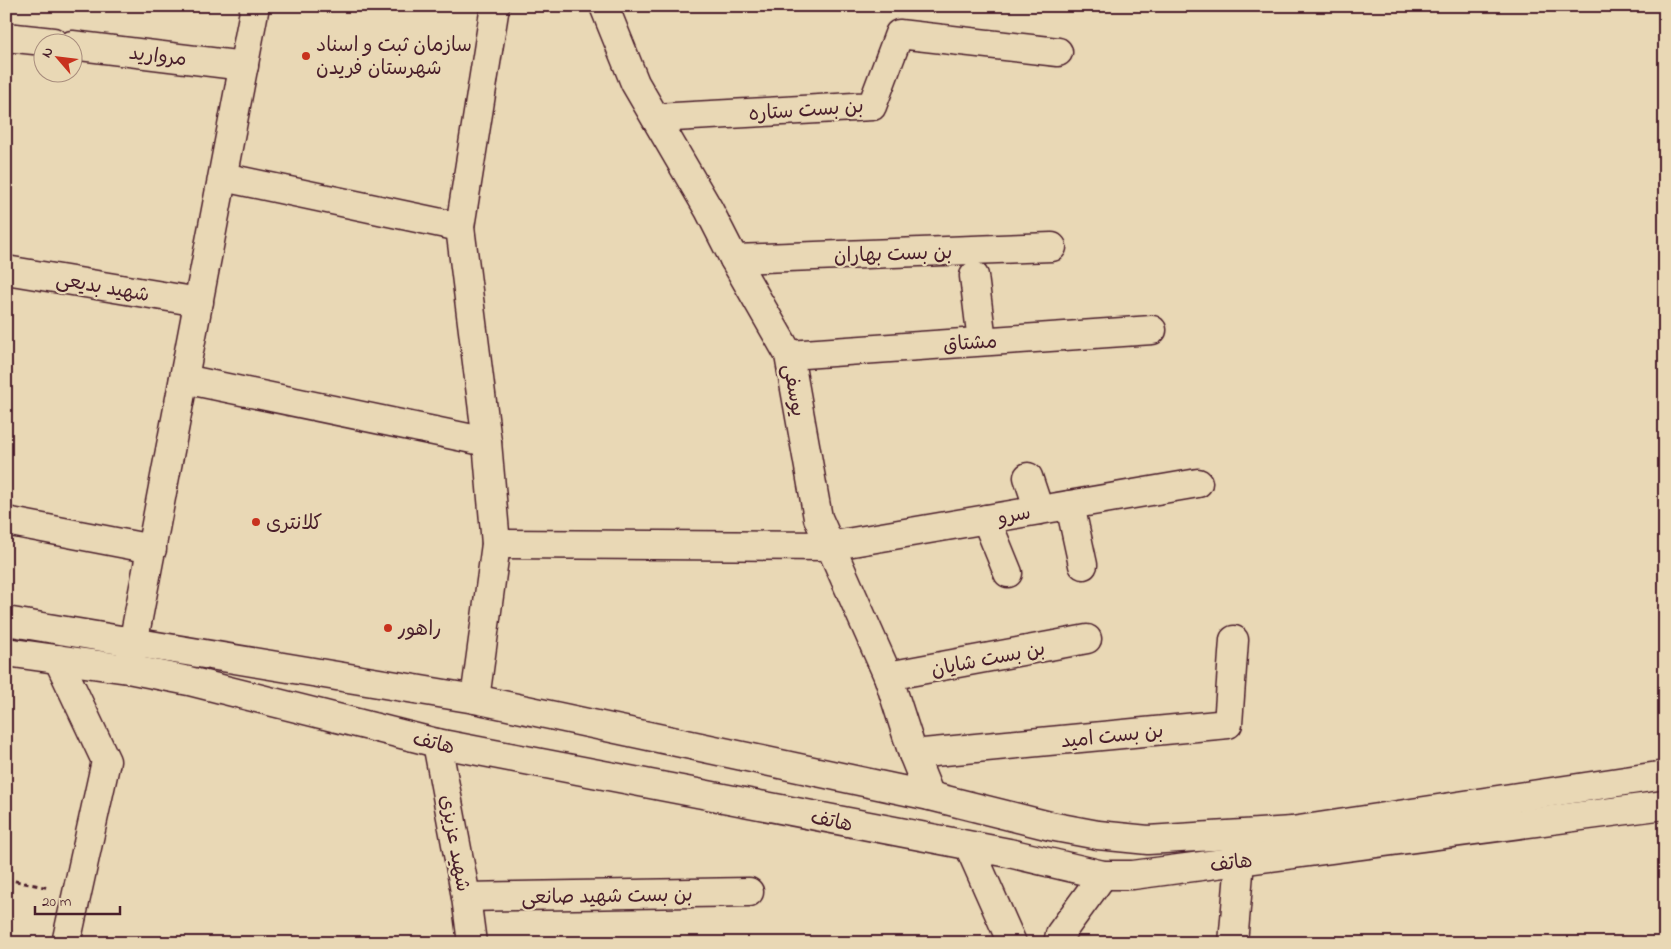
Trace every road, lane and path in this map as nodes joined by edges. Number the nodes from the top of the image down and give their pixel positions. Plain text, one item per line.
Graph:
1 (255, 6) edge
2 (495, 6) edge
3 (604, 6) edge
4 (6, 37) edge
5 (32, 40) edge
6 (82, 46) edge
7 (1058, 52) dead end
8 (244, 66) junction
9 (656, 118) junction
10 (222, 177) junction
11 (460, 227) junction
12 (1052, 247) dead end
13 (734, 259) junction
14 (6, 270) edge
15 (974, 276) dead end
16 (199, 302) junction
17 (1152, 330) dead end
18 (982, 342) junction
19 (788, 355) junction
20 (184, 379) junction
21 (487, 442) junction
22 (1028, 477) dead end
23 (1198, 483) dead end
24 (1070, 505) junction
25 (1039, 510) junction
26 (986, 519) junction
27 (6, 521) edge
28 (496, 544) junction
29 (829, 546) junction
30 (152, 549) junction
31 (1083, 565) dead end
32 (1008, 573) dead end
33 (6, 621) edge
34 (1087, 639) dead end
35 (1234, 640) dead end
36 (134, 641) junction
37 (6, 652) edge
38 (58, 659) junction
39 (128, 669) junction
40 (888, 676) junction
41 (475, 699) junction
42 (437, 743) junction
43 (914, 754) junction
44 (1665, 775) edge
45 (930, 796) junction
46 (1665, 805) edge
47 (970, 846) junction
48 (1240, 861) junction
49 (1103, 874) junction
50 (6, 879) edge
51 (749, 892) dead end
52 (76, 894) junction
53 (466, 898) junction
54 (66, 943) edge
55 (472, 943) edge
56 (1012, 943) edge
57 (1058, 943) edge
58 (1233, 943) edge

1 - 8 street
2 - 11 street
3 - 9 street, یوسفی
4 - 5 street
6 - 8 street, مروارید
7 - 9 street, بن بست ستاره
8 - 10 street
9 - 13 street, یوسفی
10 - 11 street
10 - 16 street
11 - 21 street
12 - 13 street, بن بست بهاران
13 - 19 street, یوسفی
14 - 16 street, شهید بدیعی
15 - 18 street
16 - 20 street
17 - 18 street, مشتاق
18 - 19 street, مشتاق
19 - 29 street, یوسفی
20 - 21 street
20 - 30 street
21 - 28 street
22 - 25 street
23 - 24 street, سرو
24 - 25 street, سرو
24 - 31 street
25 - 26 street, سرو
26 - 29 street, سرو
26 - 32 street
27 - 30 street
28 - 29 street, سرو
28 - 41 street
29 - 40 street, یوسفی
30 - 36 street
33 - 36 street, هاتف
34 - 40 street, بن بست شایان
35 - 43 street, بن بست امید
36 - 39 street
36 - 41 street, هاتف
37 - 38 street, هاتف
38 - 39 street, هاتف
38 - 52 street
39 - 42 street, هاتف
40 - 43 street, یوسفی
41 - 45 street, هاتف
42 - 47 street, هاتف
42 - 53 street, شهید عزیزی
43 - 45 street, یوسفی
44 - 45 street, هاتف
46 - 48 street, هاتف
47 - 49 street, هاتف
47 - 56 street
48 - 49 street, هاتف
48 - 58 street
49 - 57 street
50 - 52 path
51 - 53 street, بن بست شهید صانعی
52 - 54 street
53 - 55 street, شهید عزیزی

